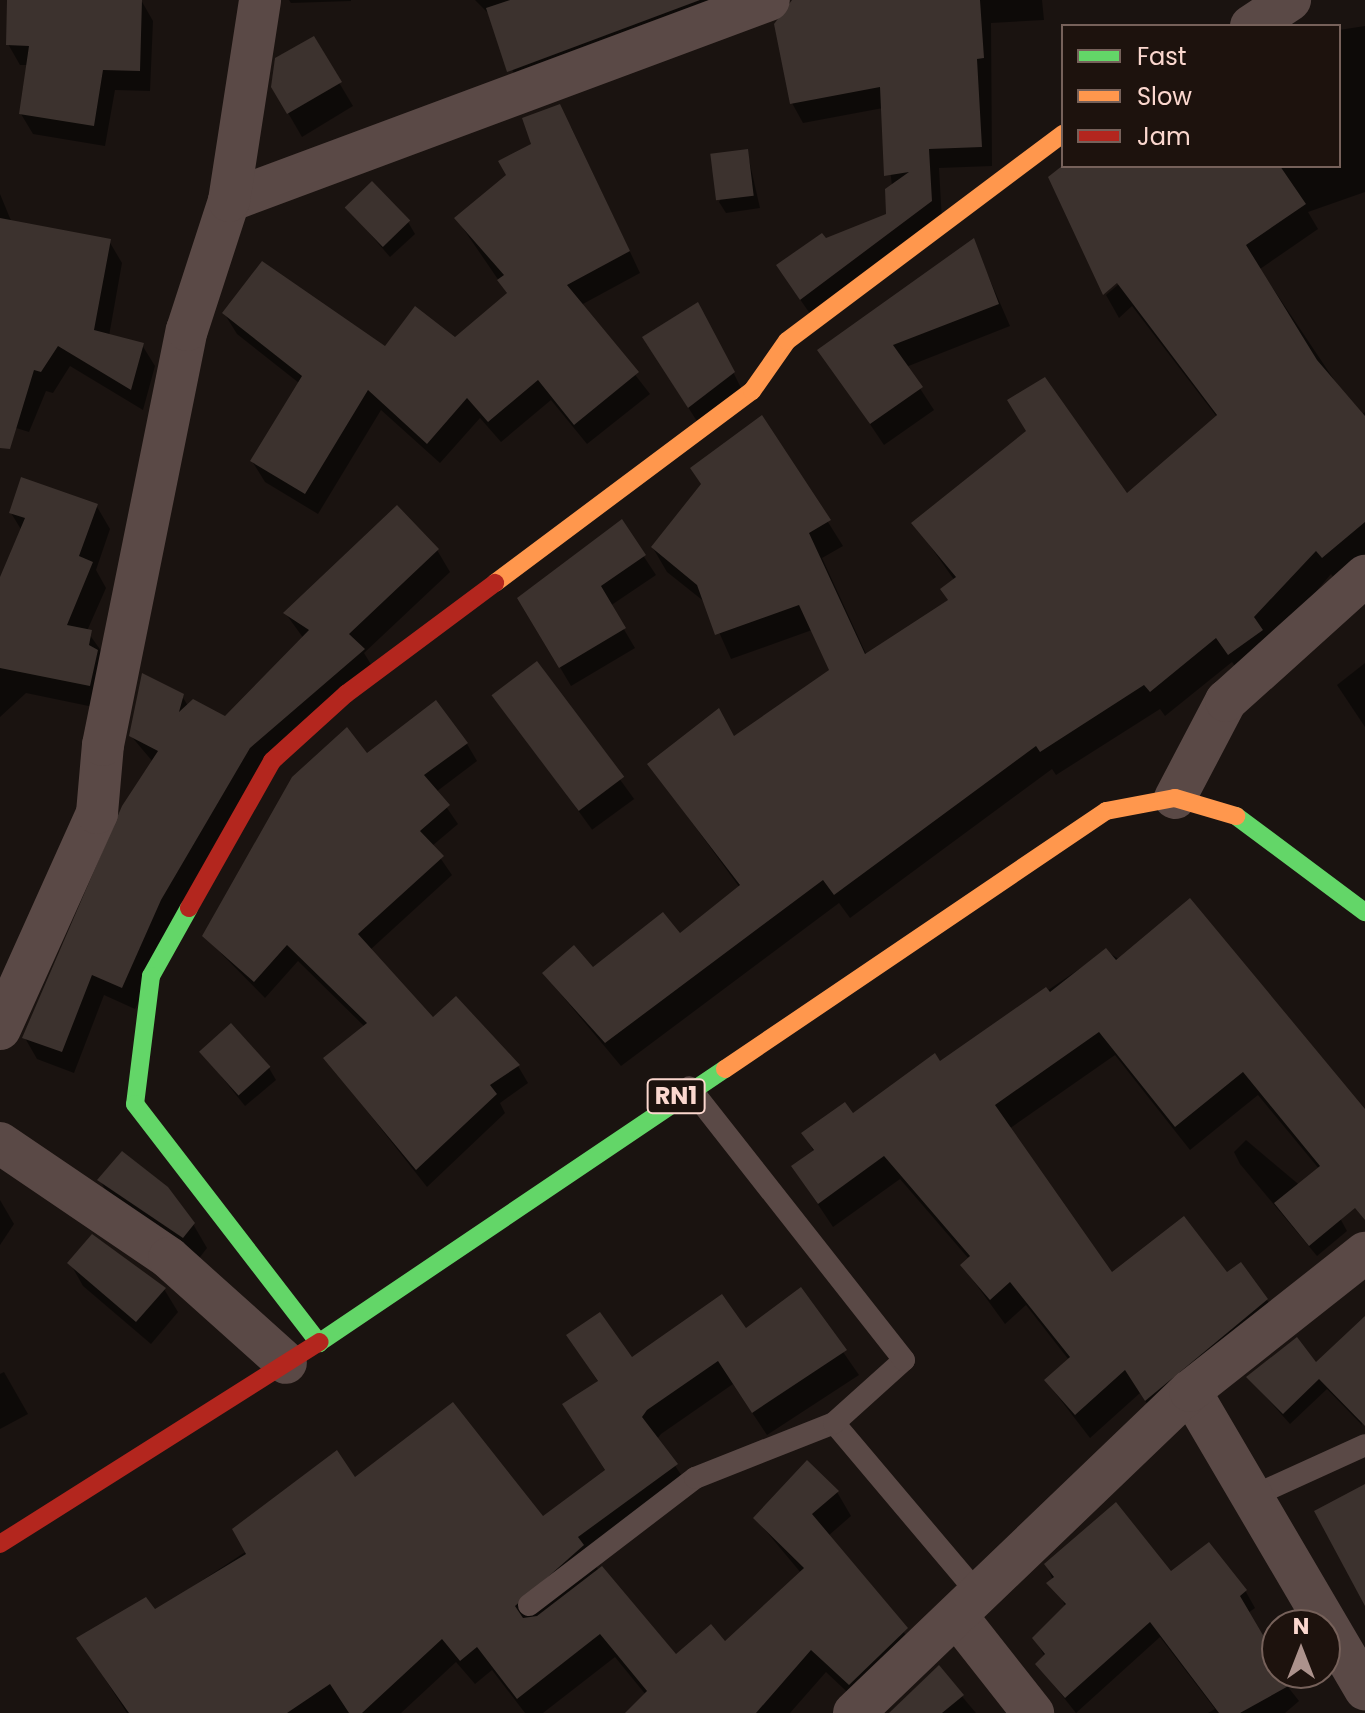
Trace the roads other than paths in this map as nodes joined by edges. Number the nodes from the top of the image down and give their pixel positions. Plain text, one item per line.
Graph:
1 (260, 0) edge
2 (769, 0) edge
3 (1290, 0) edge
4 (1254, 24) edge
5 (1061, 136) edge
6 (229, 201) junction
7 (1365, 576) edge
8 (1175, 798) junction
9 (1365, 912) edge
10 (0, 1029) edge
11 (689, 1087) junction
12 (0, 1143) edge
13 (1365, 1253) edge
14 (303, 1353) junction
15 (1190, 1391) junction
16 (834, 1423) junction
17 (1365, 1445) edge
18 (1251, 1497) junction
19 (0, 1544) edge
20 (529, 1605) dead end
21 (970, 1608) junction
22 (1365, 1689) edge
23 (854, 1713) edge
24 (1033, 1713) edge

1 - 6 street
2 - 6 street
3 - 4 street
5 - 14 main road
6 - 10 street
7 - 8 street
8 - 9 main road, RN1
8 - 11 main road, RN1
11 - 14 main road, RN1
11 - 16 lane
12 - 14 street
13 - 15 street
14 - 19 main road, RN1
15 - 18 street
15 - 21 street
16 - 20 lane
16 - 21 lane
17 - 18 lane
18 - 22 street
21 - 23 street
21 - 24 street

